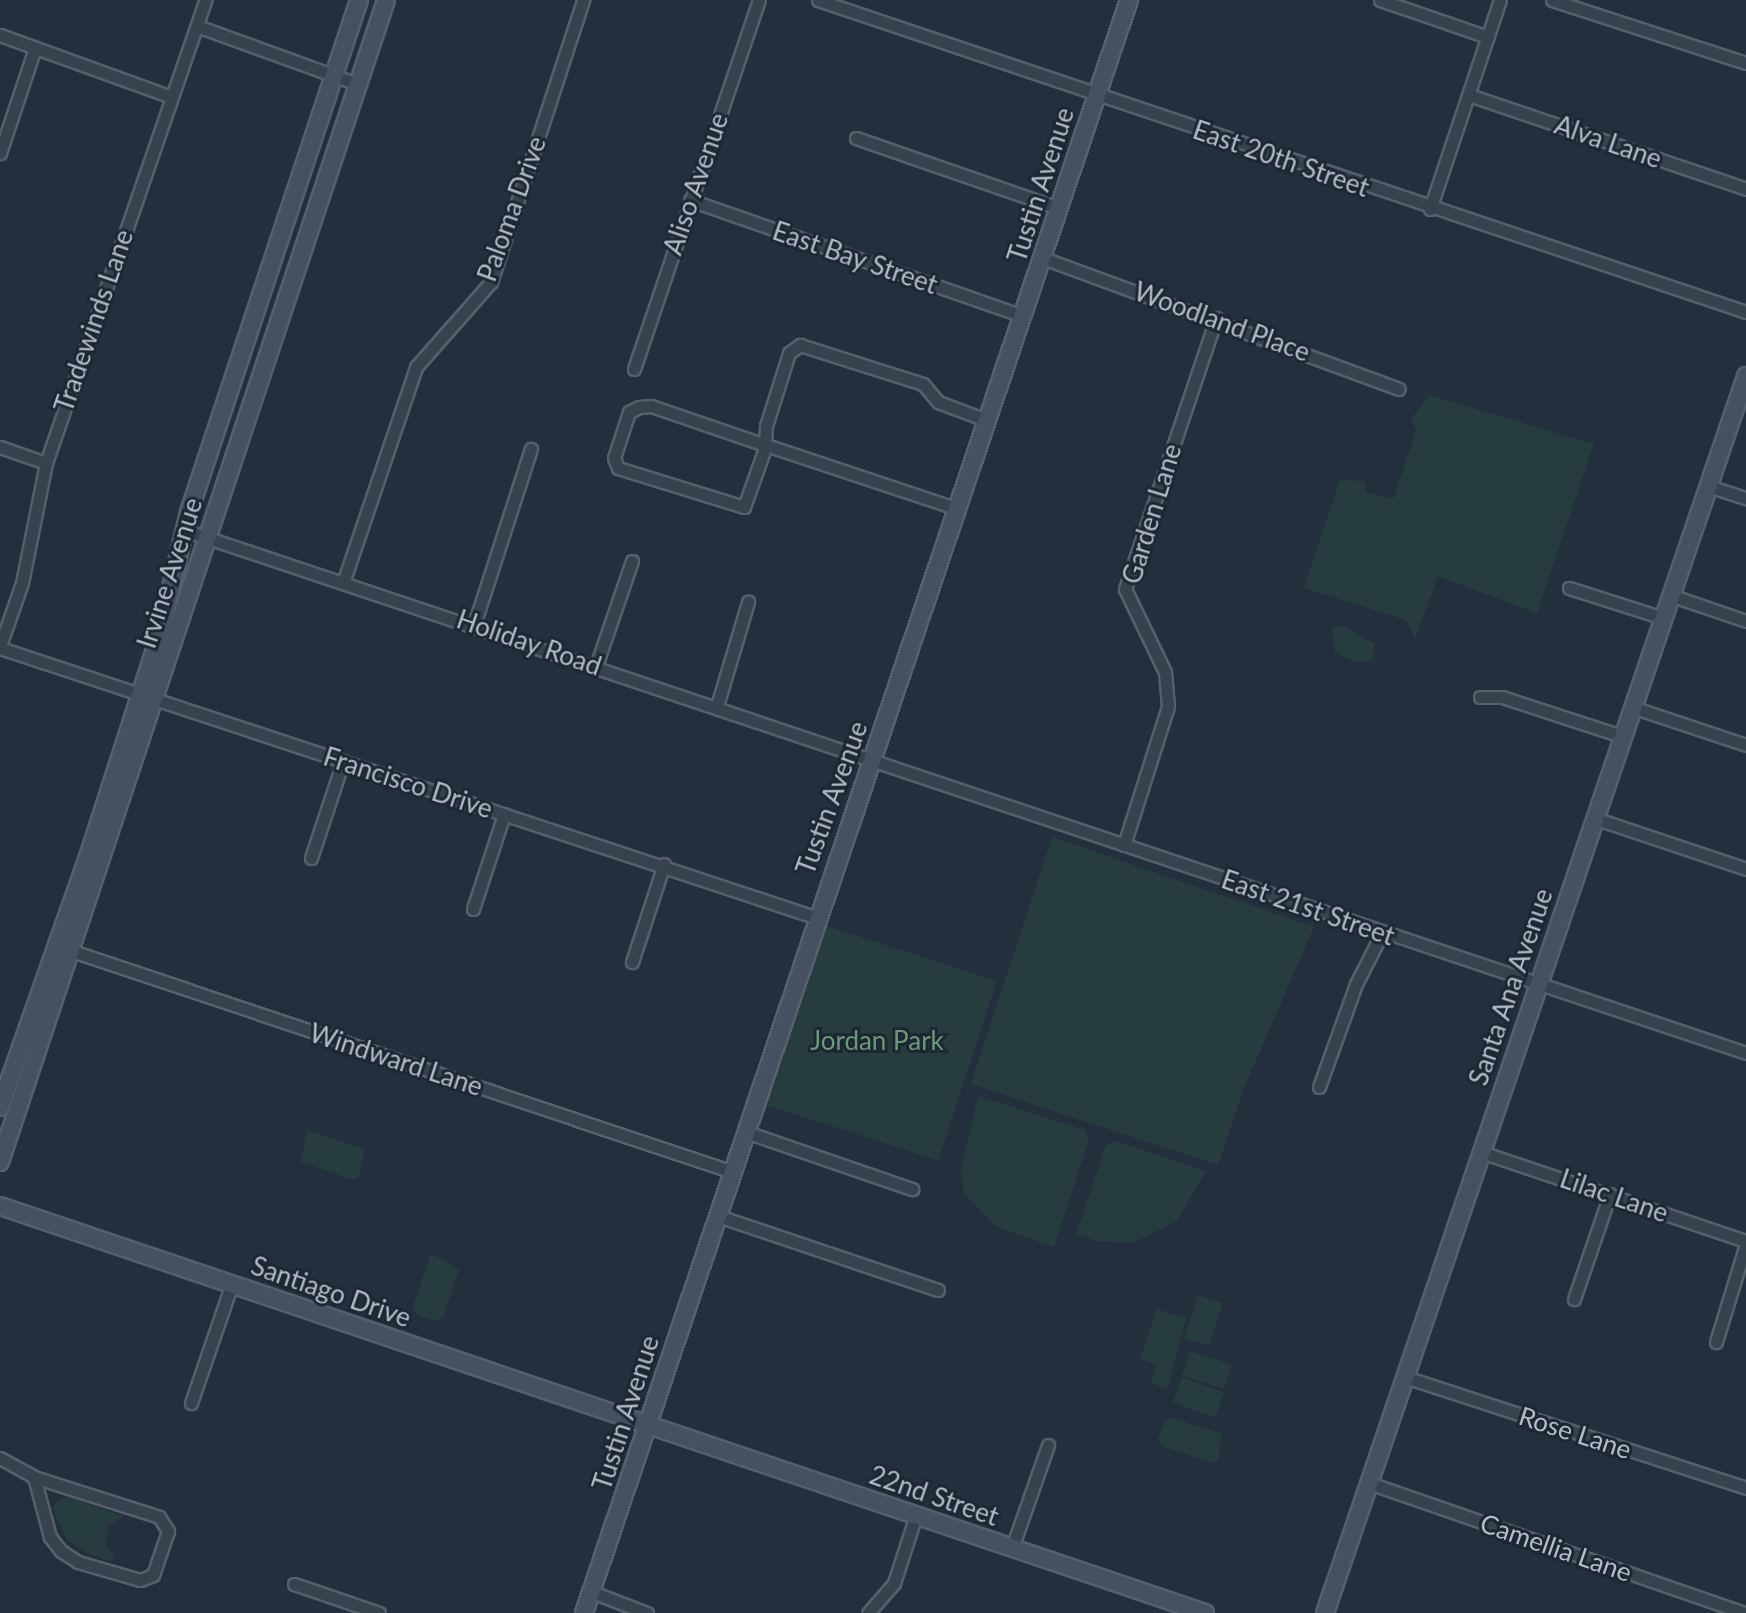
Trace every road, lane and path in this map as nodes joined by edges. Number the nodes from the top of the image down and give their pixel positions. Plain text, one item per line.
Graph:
1 (205, 0) edge
2 (359, 0) edge
3 (386, 0) edge
4 (583, 0) edge
5 (759, 0) edge
6 (818, 0) edge
7 (1129, 0) edge
8 (1380, 0) edge
9 (1500, 0) edge
10 (1552, 0) edge
11 (197, 26) junction
12 (0, 35) edge
13 (1488, 37) junction
14 (35, 48) junction
15 (1746, 63) edge
16 (334, 74) junction
17 (357, 84) junction
18 (1469, 95) junction
19 (1096, 96) junction
20 (171, 97) junction
21 (856, 138) dead end
22 (0, 153) edge
23 (1746, 189) edge
24 (690, 200) junction
25 (1058, 208) junction
26 (1430, 209) junction
27 (1043, 258) junction
28 (1746, 312) edge
29 (1021, 315) junction
30 (1216, 318) junction
31 (634, 369) dead end
32 (1746, 376) edge
33 (1399, 389) dead end
34 (986, 420) junction
35 (769, 446) junction
36 (0, 447) edge
37 (531, 449) dead end
38 (46, 463) junction
39 (1708, 486) junction
40 (1746, 498) edge
41 (958, 509) junction
42 (184, 530) junction
43 (207, 538) junction
44 (632, 561) dead end
45 (344, 580) junction
46 (1569, 588) dead end
47 (1670, 595) junction
48 (748, 602) dead end
49 (1663, 618) junction
50 (1746, 621) edge
51 (474, 625) junction
52 (0, 647) edge
53 (596, 666) junction
54 (1480, 697) dead end
55 (146, 698) junction
56 (717, 706) junction
57 (1632, 707) junction
58 (1621, 736) junction
59 (1746, 745) edge
60 (873, 759) junction
61 (343, 761) junction
62 (504, 814) junction
63 (1594, 818) junction
64 (1124, 845) junction
65 (311, 858) dead end
66 (664, 864) junction
67 (1746, 869) edge
68 (473, 909) dead end
69 (815, 917) junction
70 (1382, 933) junction
71 (64, 949) junction
72 (632, 962) dead end
73 (1538, 983) junction
74 (1746, 1053) edge
75 (1319, 1087) dead end
76 (0, 1107) edge
77 (746, 1132) junction
78 (1481, 1152) junction
79 (0, 1162) edge
80 (733, 1172) junction
81 (912, 1189) dead end
82 (1610, 1194) junction
83 (0, 1206) edge
84 (718, 1216) junction
85 (1746, 1242) edge
86 (232, 1283) junction
87 (938, 1290) dead end
88 (1574, 1299) dead end
89 (1716, 1342) dead end
90 (1405, 1377) junction
91 (191, 1403) dead end
92 (647, 1424) junction
93 (1048, 1445) dead end
94 (0, 1458) edge
95 (34, 1477) junction
96 (1369, 1483) junction
97 (1746, 1488) edge
98 (916, 1515) junction
99 (1012, 1548) junction
100 (294, 1584) dead end
101 (592, 1592) junction
102 (379, 1613) edge
103 (584, 1613) edge
104 (647, 1613) edge
105 (868, 1613) edge
106 (1205, 1613) edge
107 (1325, 1613) edge
108 (1744, 1613) edge

1 - 11 street, Tradewinds Lane
2 - 16 street, Irvine Avenue
3 - 17 street, Irvine Avenue
4 - 45 street, Paloma Drive
5 - 24 street, Aliso Avenue
6 - 19 street, East 20th Street
7 - 19 street, Tustin Avenue
8 - 13 street
9 - 13 street
10 - 15 street
11 - 16 street
11 - 20 street, Tradewinds Lane
12 - 14 street
13 - 18 street
14 - 20 street
14 - 22 street
16 - 17 street
16 - 42 street, Irvine Avenue
17 - 43 street, Irvine Avenue
18 - 23 street, Alva Lane
18 - 26 street
19 - 25 street, Tustin Avenue
19 - 26 street, East 20th Street
20 - 38 street, Tradewinds Lane
21 - 25 street
24 - 29 street, East Bay Street
24 - 31 street, Aliso Avenue
25 - 27 street, Tustin Avenue
26 - 28 street, East 20th Street
27 - 29 street, Tustin Avenue
27 - 30 street, Woodland Place
29 - 34 street, Tustin Avenue
30 - 33 street, Woodland Place
30 - 64 street, Garden Lane
32 - 39 street, Santa Ana Avenue
34 - 35 street
34 - 41 street, Tustin Avenue
35 - 35 street
35 - 41 street
36 - 38 street
37 - 51 street
38 - 52 street, Tradewinds Lane
39 - 40 street
39 - 47 street, Santa Ana Avenue
41 - 60 street, Tustin Avenue
42 - 43 street, Holiday Road
42 - 55 street, Irvine Avenue
43 - 45 street, Holiday Road
43 - 55 street, Irvine Avenue
44 - 53 street
45 - 51 street, Holiday Road
46 - 49 street
47 - 49 street, Santa Ana Avenue
47 - 50 street
48 - 56 street
49 - 57 street, Santa Ana Avenue
51 - 53 street, Holiday Road
52 - 55 street, Francisco Drive
53 - 56 street, Holiday Road
54 - 58 street
55 - 61 street, Francisco Drive
55 - 71 street, Irvine Avenue
56 - 60 street, Holiday Road
57 - 58 street, Santa Ana Avenue
57 - 59 street
58 - 63 street, Santa Ana Avenue
60 - 64 street, East 21st Street
60 - 69 street, Tustin Avenue
61 - 62 street, Francisco Drive
61 - 65 street
62 - 66 street, Francisco Drive
62 - 68 street
63 - 67 street
63 - 73 street, Santa Ana Avenue
64 - 70 street, East 21st Street
66 - 69 street, Francisco Drive
66 - 72 street
69 - 77 street, Tustin Avenue
70 - 73 street, East 21st Street
70 - 75 street
71 - 76 street, Irvine Avenue
71 - 79 street, Irvine Avenue
71 - 80 street, Windward Lane
73 - 74 street, East 21st Street
73 - 78 street, Santa Ana Avenue
77 - 80 street, Tustin Avenue
77 - 81 street
78 - 82 street, Lilac Lane
78 - 90 street, Santa Ana Avenue
80 - 84 street, Tustin Avenue
82 - 85 street, Lilac Lane
82 - 88 street
83 - 86 street, Santiago Drive
84 - 87 street
84 - 92 street, Tustin Avenue
85 - 89 street
86 - 91 street
86 - 92 street, Santiago Drive
90 - 96 street, Santa Ana Avenue
90 - 97 street, Rose Lane
92 - 98 street, 22nd Street
92 - 101 street, Tustin Avenue
93 - 99 street
94 - 95 street
95 - 95 street
96 - 107 street, Santa Ana Avenue
96 - 108 street, Camellia Lane
98 - 99 street, 22nd Street
98 - 105 street
99 - 106 street, 22nd Street
100 - 102 street
101 - 103 street, Tustin Avenue
101 - 104 street

